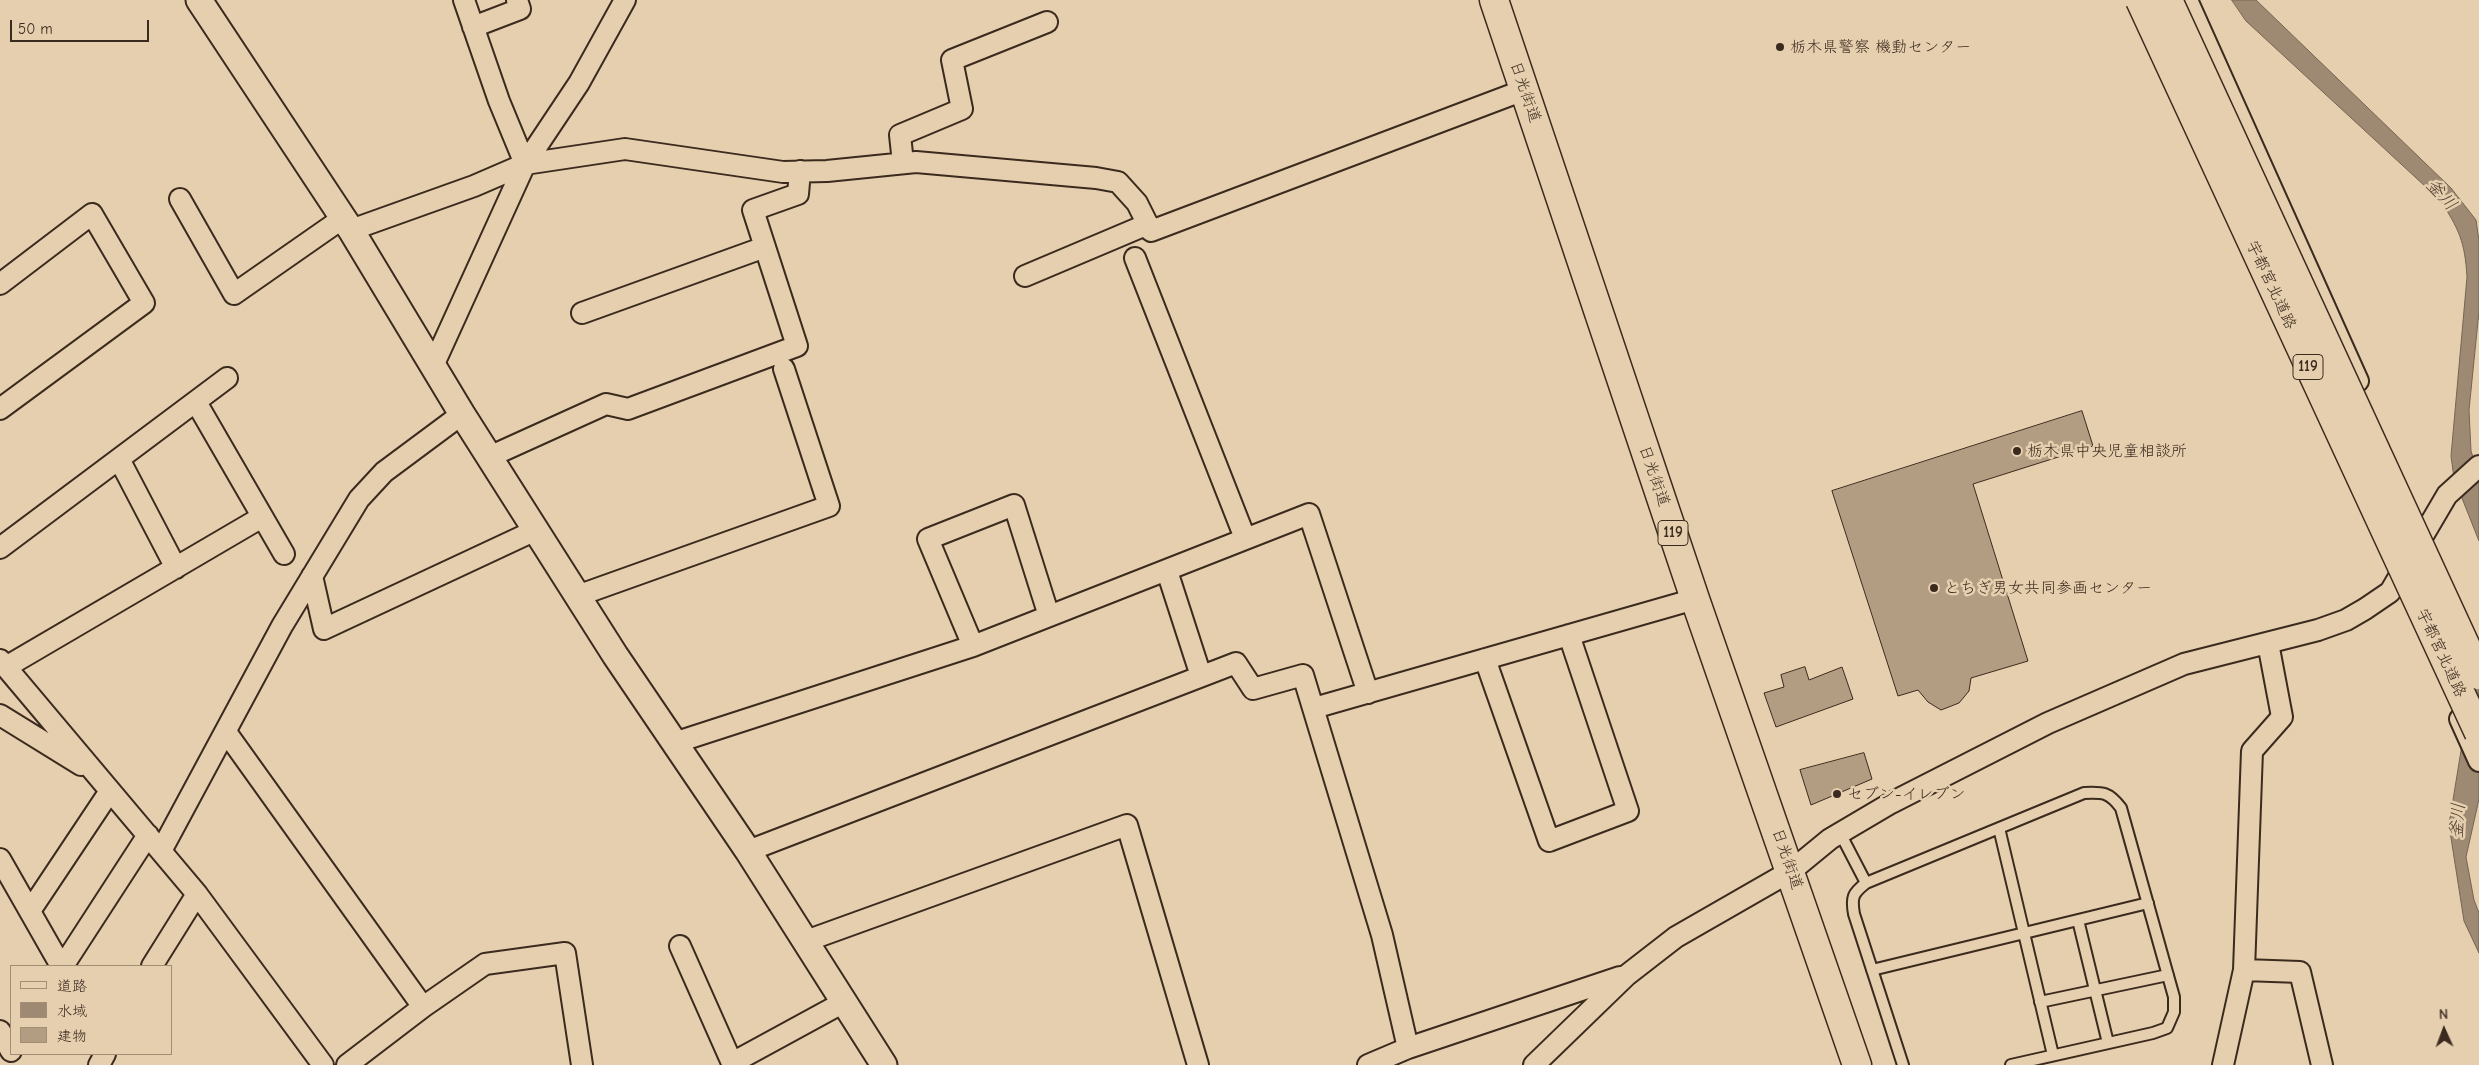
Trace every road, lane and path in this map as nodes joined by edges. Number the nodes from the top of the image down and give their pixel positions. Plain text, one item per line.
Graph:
1 (199, 0) edge
2 (464, 0) edge
3 (517, 0) edge
4 (625, 0) edge
5 (1494, 0) edge
6 (2132, 0) edge
7 (2140, 0) edge
8 (2168, 0) edge
9 (2187, 0) edge
10 (1047, 22) dead end
11 (473, 26) junction
12 (1524, 90) junction
13 (903, 163) junction
14 (525, 164) junction
15 (800, 171) junction
16 (180, 200) dead end
17 (347, 224) junction
18 (1148, 224) junction
19 (765, 247) junction
20 (1135, 258) dead end
21 (1025, 276) dead end
22 (0, 284) edge
23 (582, 313) dead end
24 (434, 366) junction
25 (784, 369) dead end
26 (227, 378) dead end
27 (196, 402) junction
28 (0, 409) edge
29 (462, 414) junction
30 (489, 457) junction
31 (119, 459) junction
32 (2479, 466) edge
33 (262, 517) junction
34 (536, 530) junction
35 (2426, 531) junction
36 (1245, 538) junction
37 (0, 548) edge
38 (284, 554) dead end
39 (176, 568) junction
40 (1167, 571) junction
41 (312, 576) junction
42 (2396, 582) junction
43 (578, 596) junction
44 (1695, 599) junction
45 (1049, 616) junction
46 (1569, 635) junction
47 (2268, 643) junction
48 (2479, 644) edge
49 (973, 646) junction
50 (1485, 659) junction
51 (3, 664) edge
52 (1200, 676) junction
53 (2479, 676) edge
54 (1368, 693) junction
55 (1314, 708) junction
56 (0, 714) edge
57 (226, 732) junction
58 (2479, 733) edge
59 (674, 743) junction
60 (2479, 761) edge
61 (97, 775) junction
62 (110, 790) junction
63 (1999, 828) junction
64 (1840, 833) junction
65 (148, 835) junction
66 (748, 851) junction
67 (161, 852) junction
68 (0, 859) edge
69 (1791, 870) junction
70 (1866, 883) junction
71 (197, 894) junction
72 (2148, 903) junction
73 (30, 911) junction
74 (2078, 920) junction
75 (2024, 933) junction
76 (806, 941) junction
77 (680, 946) dead end
78 (61, 965) edge
79 (63, 965) edge
80 (153, 965) edge
81 (1872, 970) junction
82 (2244, 970) junction
83 (1627, 975) junction
84 (2168, 975) junction
85 (2095, 990) junction
86 (844, 1002) junction
87 (2040, 1002) junction
88 (423, 1007) junction
89 (0, 1030) edge
90 (2108, 1043) junction
91 (10, 1048) edge
92 (1408, 1048) junction
93 (2053, 1055) junction
94 (324, 1065) edge
95 (347, 1065) edge
96 (582, 1065) edge
97 (884, 1065) edge
98 (1198, 1065) edge
99 (1368, 1065) edge
100 (1534, 1065) edge
101 (1857, 1065) edge
102 (1904, 1065) edge
103 (2011, 1065) edge
104 (2223, 1065) edge
105 (2322, 1065) edge

1 - 17 street
2 - 11 street
3 - 11 street
4 - 14 street
5 - 12 highway, 日光街道 / 119
6 - 42 street
7 - 58 highway, 宇都宮北道路 / 119, bridge
8 - 53 highway, 宇都宮北道路 / 119, bridge
9 - 35 street
10 - 13 street
11 - 14 street
12 - 18 street
12 - 44 highway, 日光街道 / 119
13 - 15 street
13 - 18 street
14 - 15 street
14 - 17 street
14 - 24 street
15 - 19 street
16 - 17 street
17 - 24 street
18 - 21 street
19 - 23 street
19 - 30 street
20 - 36 street
22 - 28 street
24 - 29 street
25 - 43 street
26 - 27 street
27 - 31 street
27 - 33 street
29 - 30 street
29 - 41 street
30 - 34 street
31 - 37 street
31 - 39 street
32 - 35 street
33 - 38 street
33 - 39 street
34 - 41 street
34 - 43 street
35 - 42 street
35 - 48 street
36 - 40 street
36 - 54 street
39 - 51 street
40 - 45 street
40 - 52 street
41 - 57 street
42 - 47 street
42 - 60 street
43 - 59 street
44 - 46 street
44 - 69 highway, 日光街道 / 119
45 - 49 street
45 - 49 street
46 - 50 street
46 - 50 street
47 - 64 street
47 - 82 street
49 - 59 street
50 - 54 street
51 - 61 street
52 - 55 street
52 - 66 street
54 - 55 street
55 - 92 street
56 - 61 street
57 - 67 street
57 - 88 street
59 - 66 street
61 - 62 street
62 - 65 street
62 - 73 street
63 - 70 lane
63 - 72 lane
63 - 75 lane
64 - 69 street
64 - 70 lane
65 - 67 street
65 - 79 street
66 - 76 street
67 - 71 street
68 - 73 street
69 - 83 street
69 - 101 highway, 日光街道 / 119
70 - 81 lane
71 - 80 street
71 - 94 street
72 - 74 lane
72 - 84 lane
73 - 78 street
74 - 75 lane
74 - 85 lane
75 - 81 lane
75 - 87 lane
76 - 86 street
76 - 98 street
77 - 86 street
81 - 102 lane
82 - 104 street
82 - 105 street
83 - 92 street
83 - 100 street
84 - 85 lane
84 - 90 lane
85 - 87 lane
85 - 90 lane
86 - 97 street
87 - 93 lane
88 - 95 street
88 - 96 street
89 - 91 street
90 - 93 lane
92 - 99 street
93 - 103 lane

